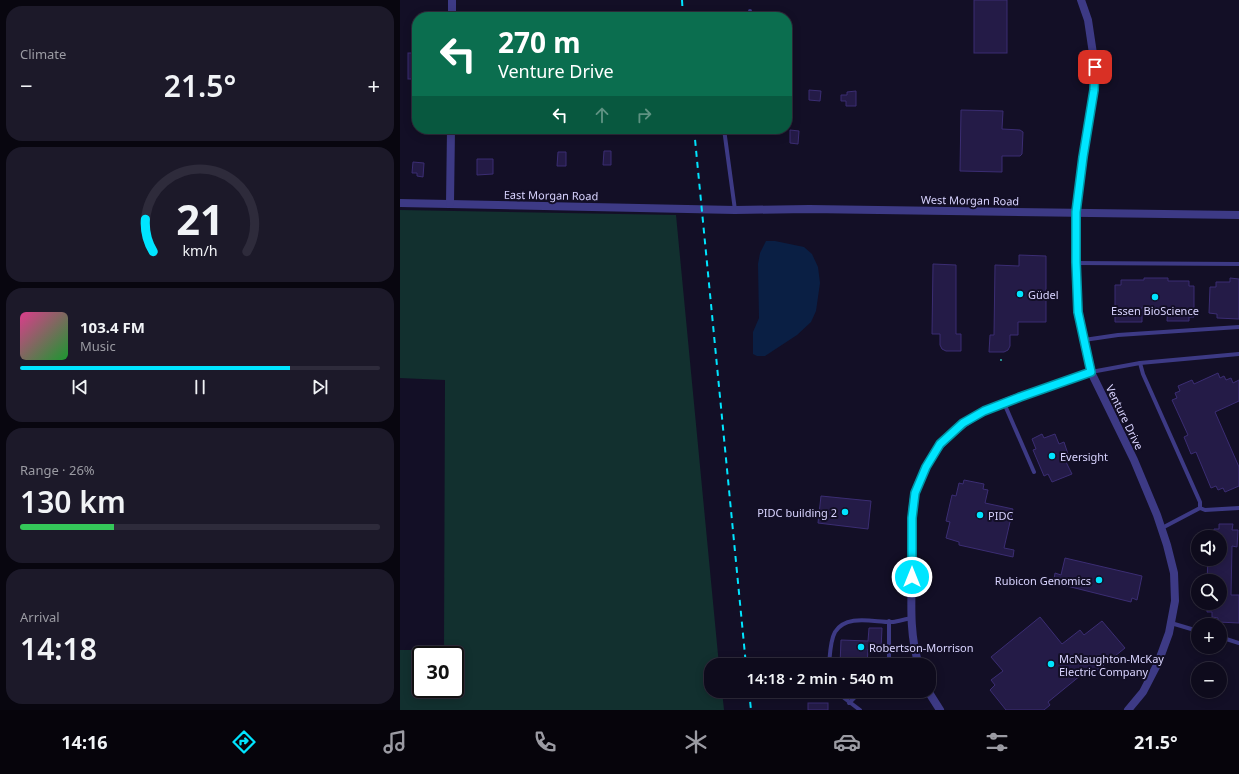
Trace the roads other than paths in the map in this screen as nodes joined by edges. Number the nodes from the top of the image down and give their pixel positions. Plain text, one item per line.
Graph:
1 (452, 0) edge
2 (1081, 0) edge
3 (452, 12) edge
4 (451, 134) edge
5 (725, 134) edge
6 (400, 203) edge
7 (450, 203) junction
8 (701, 208) joint
9 (736, 210) junction
10 (1076, 212) junction
11 (1239, 215) edge
12 (1076, 262) junction
13 (1239, 264) edge
14 (1239, 327) edge
15 (1084, 340) junction
16 (1239, 354) edge
17 (1140, 363) junction
18 (1091, 372) junction
19 (1004, 403) junction
20 (1034, 472) dead end
21 (1200, 508) junction
22 (1239, 508) edge
23 (1162, 528) junction
24 (912, 618) junction
25 (890, 622) junction
26 (1171, 623) junction
27 (1191, 629) edge
28 (1227, 639) edge
29 (1239, 643) edge
30 (830, 658) edge
31 (889, 658) edge
32 (917, 658) edge
33 (843, 698) edge
34 (854, 698) edge
35 (932, 698) edge
36 (849, 703) junction
37 (860, 710) edge
38 (940, 710) edge
39 (1128, 710) edge

1 - 3 street
2 - 10 street, Venture Drive
4 - 7 street
5 - 9 lane
6 - 7 street, East Morgan Road
7 - 8 street, East Morgan Road
8 - 9 street, West Morgan Road
9 - 10 street, West Morgan Road
10 - 11 street, West Morgan Road
10 - 12 street, Venture Drive
12 - 13 lane
12 - 15 street, Venture Drive
14 - 15 lane
15 - 18 street, Venture Drive
16 - 17 lane
17 - 18 lane
17 - 21 lane
18 - 19 street
18 - 23 street, Venture Drive
19 - 20 lane
19 - 24 street
21 - 22 lane
21 - 23 lane
23 - 26 street, Venture Drive
24 - 25 lane
24 - 32 street
25 - 30 lane
25 - 31 lane
26 - 27 lane
26 - 39 street, Venture Drive
28 - 29 lane
33 - 36 lane
34 - 36 lane
35 - 38 street
36 - 37 lane

